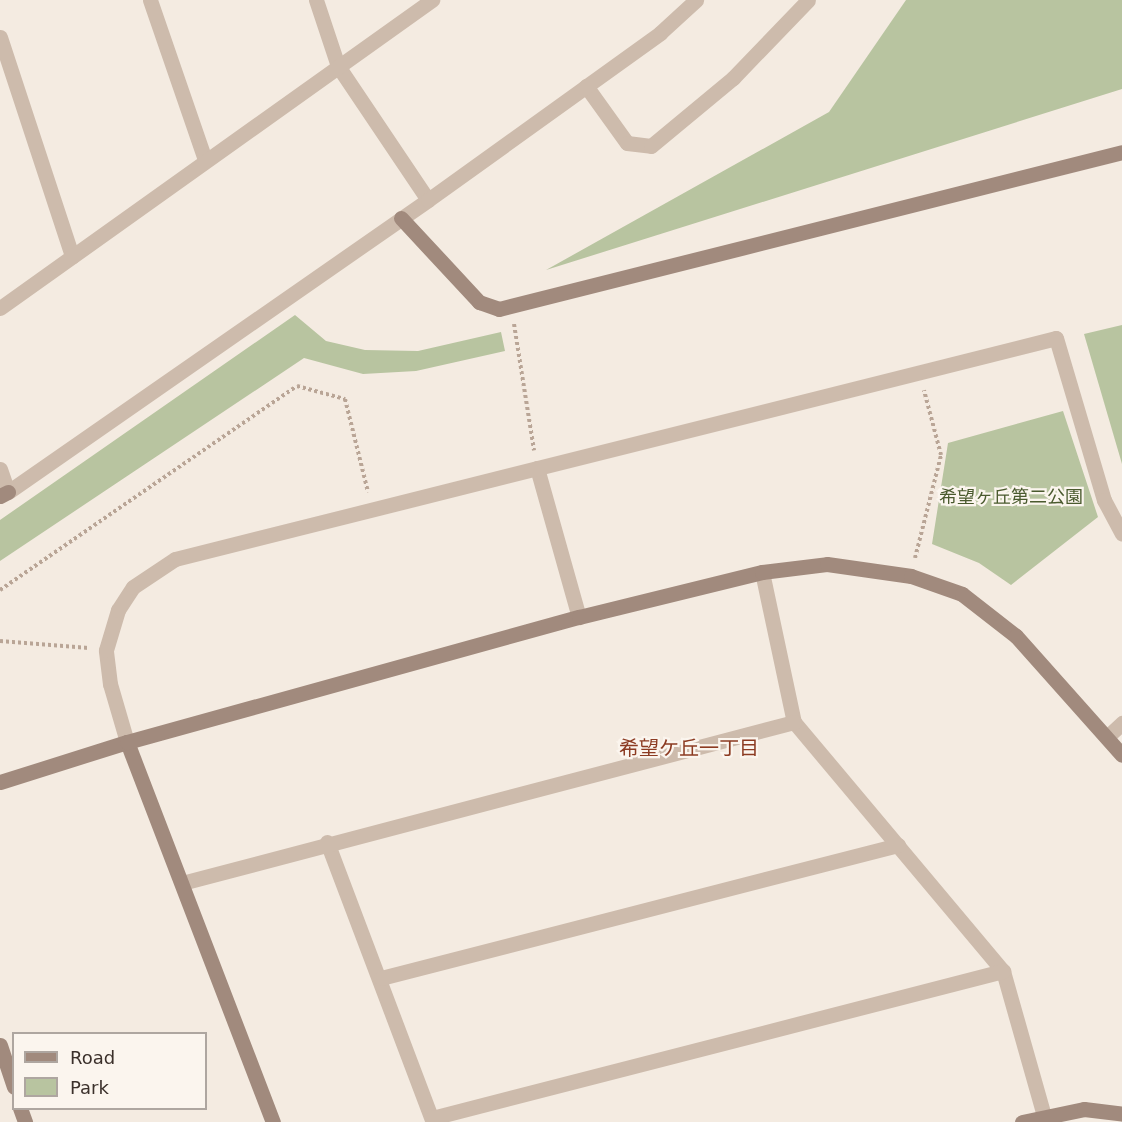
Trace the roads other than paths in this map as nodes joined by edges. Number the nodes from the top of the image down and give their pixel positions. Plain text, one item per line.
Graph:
1 (150, 0) edge
2 (316, 0) edge
3 (432, 0) edge
4 (696, 0) edge
5 (808, 0) edge
6 (0, 37) edge
7 (338, 66) junction
8 (586, 86) junction
9 (1122, 152) edge
10 (205, 160) junction
11 (428, 200) junction
12 (401, 218) junction
13 (72, 256) junction
14 (0, 308) edge
15 (537, 468) junction
16 (0, 469) edge
17 (4, 494) edge
18 (1122, 534) edge
19 (762, 572) junction
20 (579, 617) junction
21 (794, 722) junction
22 (1122, 723) edge
23 (1107, 736) junction
24 (127, 742) junction
25 (1122, 755) edge
26 (0, 782) edge
27 (327, 842) junction
28 (898, 845) junction
29 (182, 883) junction
30 (1003, 971) junction
31 (381, 978) junction
32 (0, 1045) edge
33 (12, 1081) edge
34 (1122, 1113) edge
35 (1044, 1116) junction
36 (433, 1120) edge
37 (273, 1122) edge
38 (1022, 1122) edge

1 - 10 street
2 - 7 street
3 - 7 street
4 - 8 street
5 - 8 street
6 - 13 street
7 - 10 street
7 - 11 street
8 - 11 street
9 - 12 street
10 - 13 street
11 - 12 street
12 - 17 street
13 - 14 street
15 - 18 street
15 - 20 street
15 - 24 street
16 - 17 street
19 - 20 street
19 - 21 street
19 - 23 street
20 - 24 street
21 - 27 street
21 - 28 street
22 - 23 street
23 - 25 street
24 - 26 street
24 - 29 street
27 - 29 street
27 - 31 street
28 - 30 street
28 - 31 street
29 - 37 street
30 - 35 street
30 - 36 street
31 - 36 street
32 - 33 street
34 - 35 street
35 - 38 street

